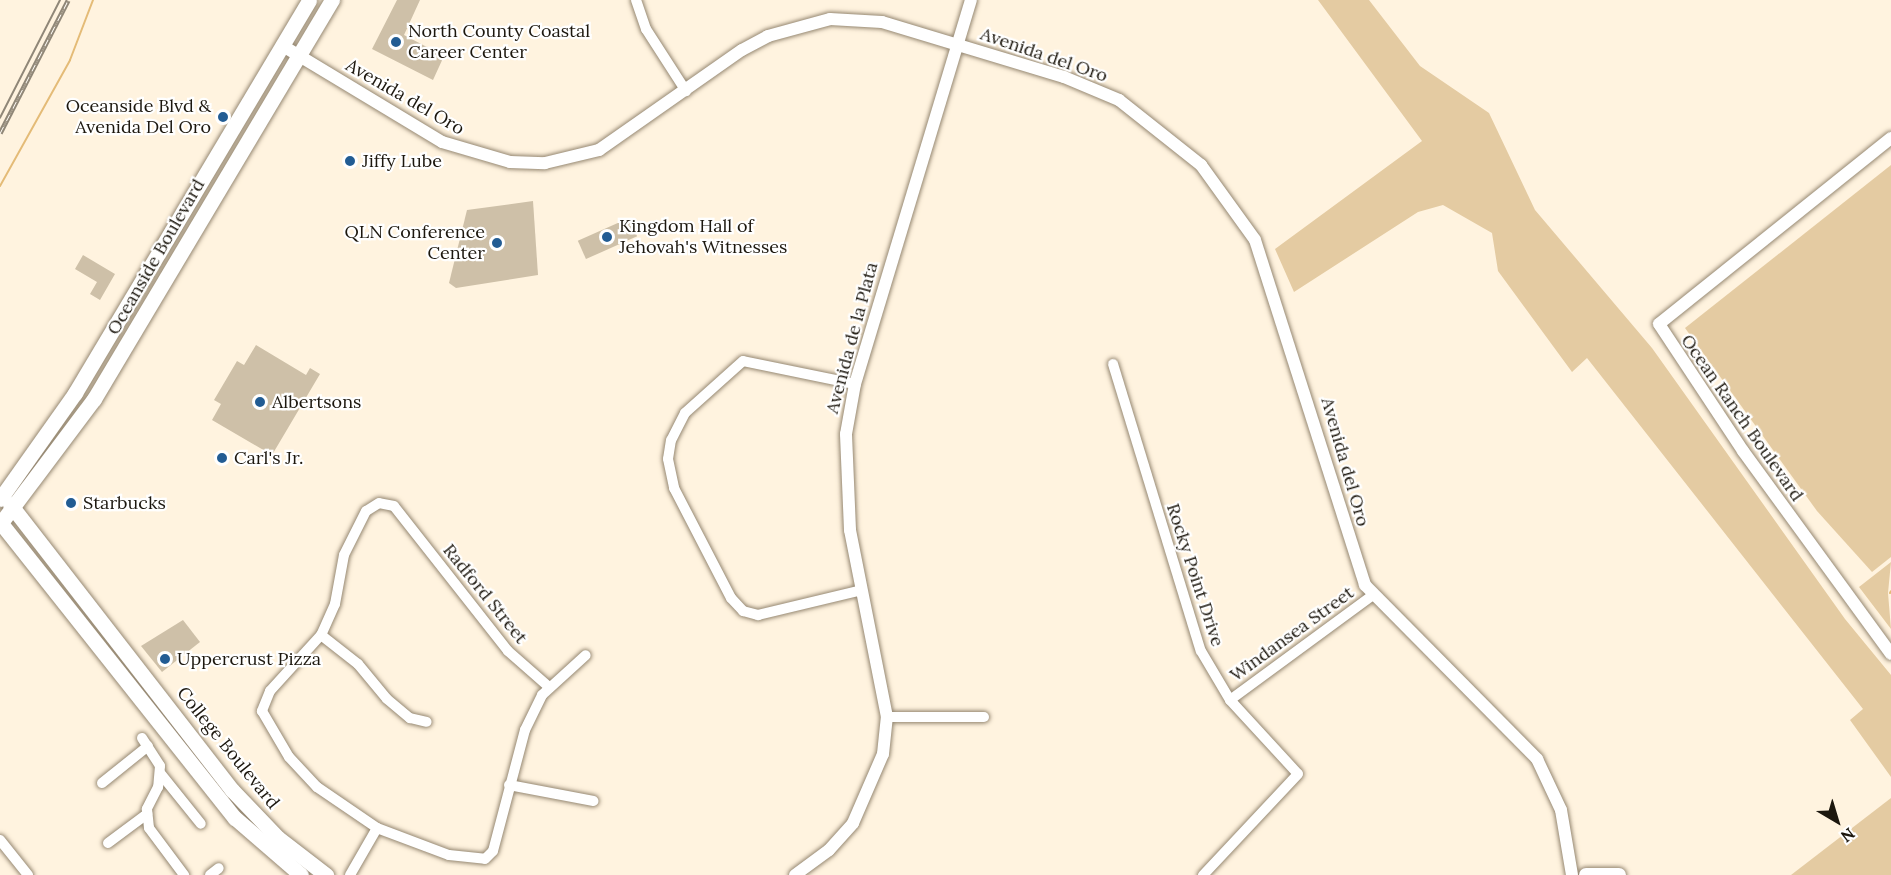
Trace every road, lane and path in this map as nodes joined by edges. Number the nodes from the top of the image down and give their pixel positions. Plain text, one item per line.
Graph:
1 (309, 0) edge
2 (332, 0) edge
3 (636, 0) edge
4 (971, 0) edge
5 (955, 44) junction
6 (283, 46) junction
7 (299, 56) junction
8 (686, 91) junction
9 (1891, 138) edge
10 (201, 179) junction
11 (148, 269) junction
12 (164, 282) junction
13 (1113, 364) dead end
14 (113, 367) junction
15 (855, 384) junction
16 (1, 495) edge
17 (14, 509) junction
18 (0, 523) edge
19 (862, 590) junction
20 (1373, 595) junction
21 (321, 635) junction
22 (102, 652) junction
23 (1891, 654) edge
24 (586, 655) dead end
25 (549, 687) junction
26 (157, 692) junction
27 (1230, 700) junction
28 (150, 713) junction
29 (887, 717) junction
30 (984, 717) dead end
31 (427, 722) dead end
32 (160, 773) junction
33 (102, 783) dead end
34 (227, 783) junction
35 (509, 784) junction
36 (594, 801) dead end
37 (147, 814) junction
38 (201, 824) dead end
39 (377, 828) junction
40 (0, 840) edge
41 (108, 843) dead end
42 (219, 868) dead end
43 (295, 871) edge
44 (28, 875) edge
45 (184, 875) edge
46 (210, 875) edge
47 (310, 875) edge
48 (326, 875) edge
49 (351, 875) edge
50 (795, 875) edge
51 (1203, 875) edge
52 (1572, 875) edge
53 (1586, 875) edge
54 (1619, 875) edge

1 - 6 main road, Oceanside Boulevard
2 - 7 main road, Oceanside Boulevard
3 - 8 street
4 - 5 street, Avenida de la Plata
5 - 8 street, Avenida del Oro
5 - 15 street, Avenida de la Plata
5 - 20 street, Avenida del Oro
6 - 7 street, Avenida del Oro
6 - 10 main road, Oceanside Boulevard
7 - 8 street, Avenida del Oro
7 - 12 main road, Oceanside Boulevard
9 - 23 street, Ocean Ranch Boulevard
10 - 11 main road, Oceanside Boulevard
10 - 12 main road
11 - 14 main road
11 - 16 main road, Oceanside Boulevard
12 - 14 main road, Oceanside Boulevard
13 - 27 street, Rocky Point Drive
14 - 17 main road, Oceanside Boulevard
15 - 19 street, Avenida de la Plata
15 - 19 street
16 - 17 main road, College Boulevard
17 - 18 main road, Oceanside Boulevard
17 - 26 main road, College Boulevard
18 - 22 main road, College Boulevard
19 - 29 street, Avenida de la Plata
20 - 27 street, Windansea Street
20 - 52 street, Avenida del Oro
21 - 25 street, Radford Street
21 - 31 street
21 - 39 street
22 - 26 main road
22 - 28 main road, College Boulevard
24 - 25 street
25 - 35 street
26 - 34 main road, College Boulevard
27 - 51 street, Rocky Point Drive
28 - 34 main road
28 - 43 main road, College Boulevard
29 - 30 street
29 - 50 street, Avenida de la Plata
32 - 33 street
32 - 37 street
32 - 38 street
34 - 48 main road, College Boulevard
35 - 36 street
35 - 39 street
37 - 41 street
37 - 45 street
39 - 49 street
40 - 44 street
42 - 46 street
43 - 47 main road, College Boulevard
53 - 54 main road

